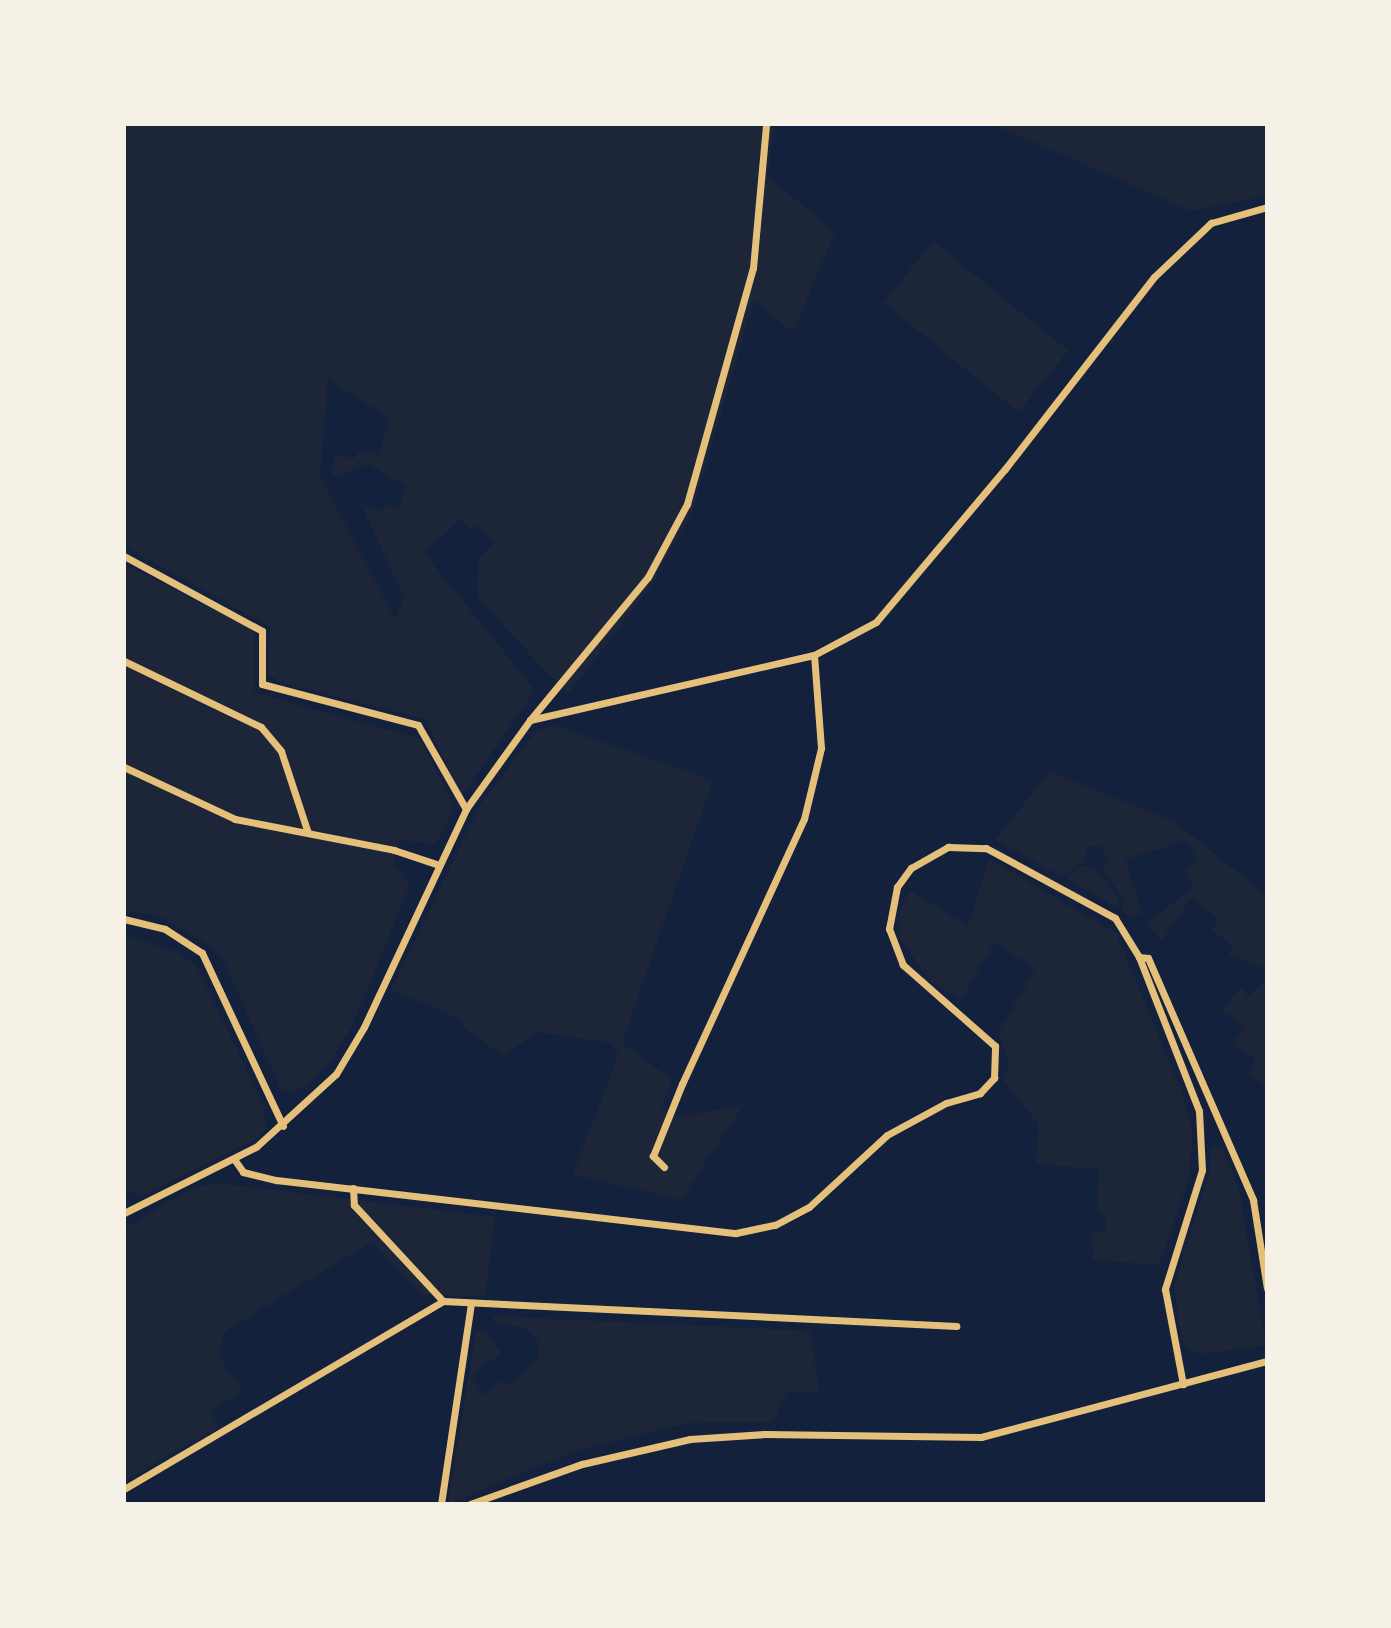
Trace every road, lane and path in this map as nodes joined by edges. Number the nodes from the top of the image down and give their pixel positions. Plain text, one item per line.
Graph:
1 (766, 124) edge
2 (1267, 207) edge
3 (124, 556) edge
4 (814, 655) junction
5 (124, 661) edge
6 (530, 720) junction
7 (124, 767) edge
8 (466, 809) junction
9 (308, 833) junction
10 (436, 864) junction
11 (124, 919) edge
12 (1139, 957) junction
13 (1210, 1108) junction
14 (1199, 1111) junction
15 (283, 1126) junction
16 (234, 1159) junction
17 (664, 1167) dead end
18 (353, 1188) junction
19 (124, 1213) edge
20 (1267, 1288) edge
21 (443, 1301) junction
22 (471, 1303) junction
23 (956, 1326) dead end
24 (1267, 1361) edge
25 (1183, 1384) junction
26 (124, 1489) edge
27 (441, 1504) edge
28 (470, 1504) edge

1 - 6 street
2 - 4 street
3 - 8 street
4 - 6 street
4 - 17 street
5 - 9 street
6 - 8 street
7 - 9 street
8 - 10 street
9 - 10 street
10 - 15 street
11 - 15 street
12 - 13 street
12 - 14 street
12 - 18 street
13 - 14 street
13 - 20 street
14 - 25 street
15 - 16 street
16 - 18 street
16 - 19 street
18 - 21 street
21 - 22 street
21 - 26 street
22 - 23 street
22 - 27 street
24 - 25 street
25 - 28 street

